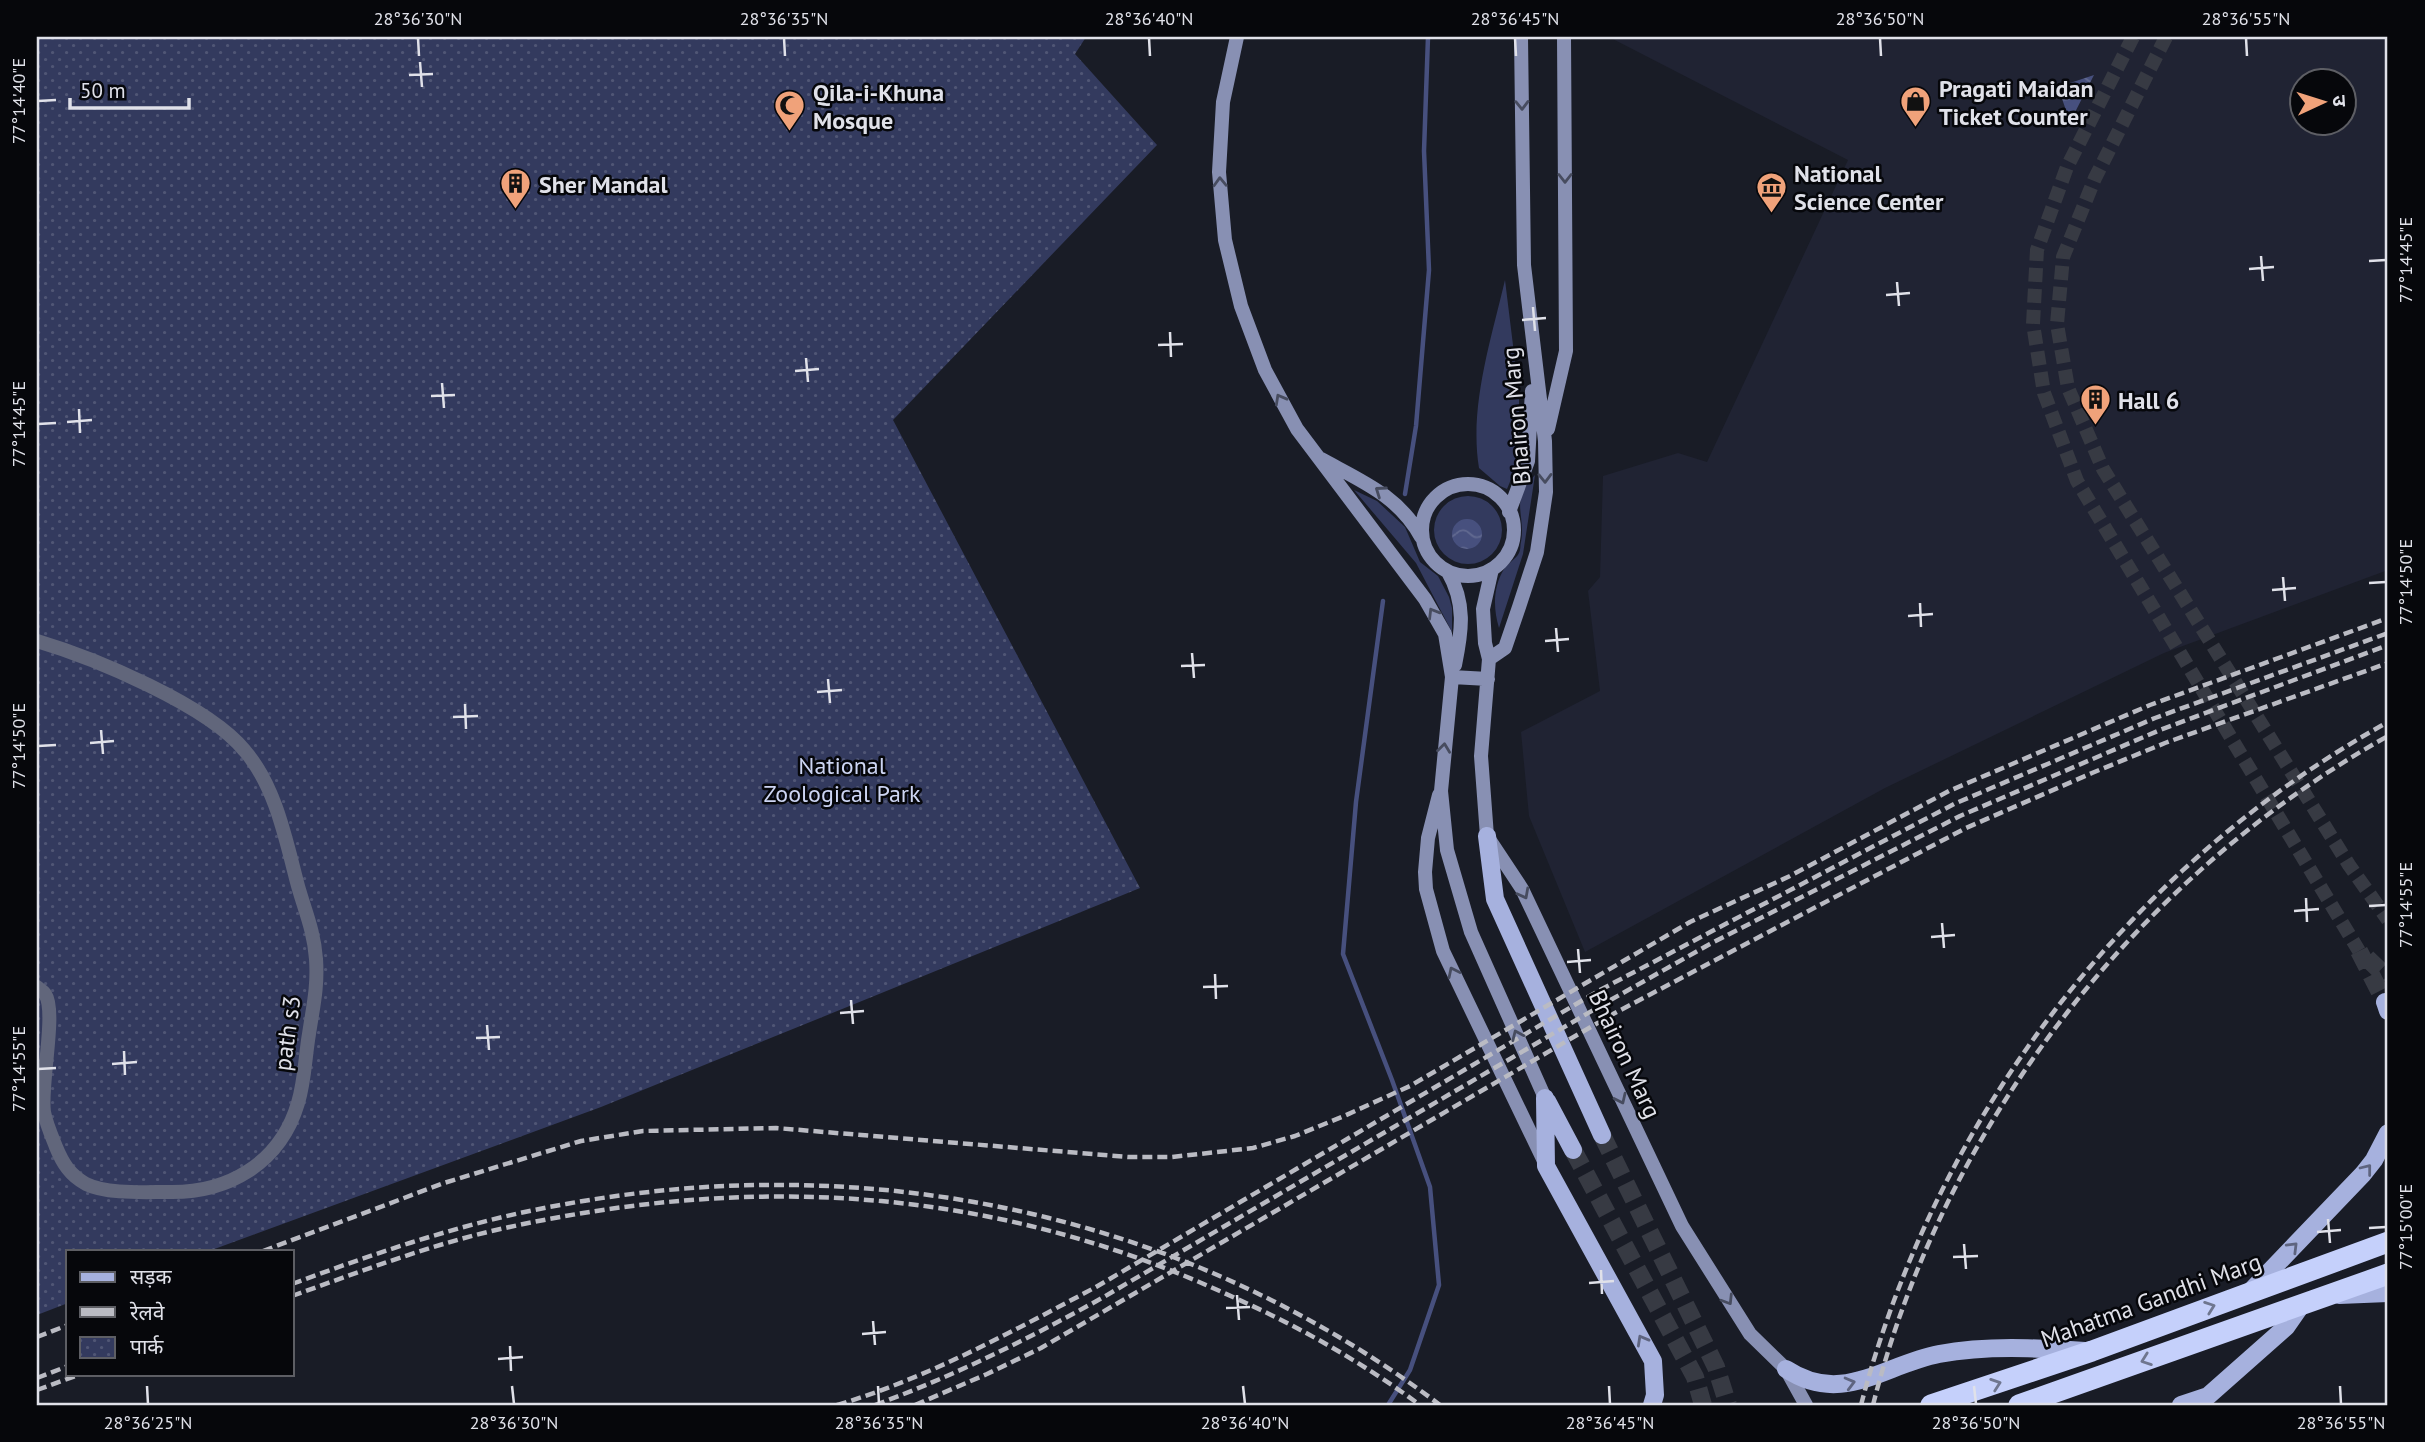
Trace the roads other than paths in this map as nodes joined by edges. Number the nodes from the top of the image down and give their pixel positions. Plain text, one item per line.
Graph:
1 (1237, 37) edge
2 (1521, 37) edge
3 (1564, 37) edge
4 (1535, 355) junction
5 (1545, 440) junction
6 (1317, 456) junction
7 (1509, 512) junction
8 (1424, 542) junction
9 (1492, 569) junction
10 (1448, 572) junction
11 (37, 641) edge
12 (1489, 659) junction
13 (1452, 677) junction
14 (1488, 679) junction
15 (1441, 790) junction
16 (1487, 836) junction
17 (37, 987) edge
18 (1545, 1098) junction
19 (2388, 1133) edge
20 (1602, 1135) tunnel mouth
21 (1573, 1150) tunnel mouth
22 (1546, 1166) junction
23 (2388, 1242) edge
24 (2388, 1274) edge
25 (2248, 1293) junction
26 (2388, 1293) edge
27 (2327, 1295) junction
28 (2302, 1304) junction
29 (2092, 1351) junction
30 (1786, 1369) junction
31 (1652, 1405) edge
32 (1806, 1405) edge
33 (1931, 1405) edge
34 (2019, 1405) edge
35 (2181, 1405) edge

6 -> 1 main road
2 -> 4 main road, Bhairon Marg
3 -> 5 main road
4 - 5 main road, Bhairon Marg
4 - 7 main road
5 -> 12 main road, Bhairon Marg
8 -> 6 main road
13 -> 6 main road
7 - 8 main road
7 - 9 main road
8 - 10 main road
9 - 10 main road
9 - 12 main road
10 - 13 main road
11 - 17 street, path s3
12 - 14 main road, Bhairon Marg
13 - 14 main road
15 -> 13 main road
14 - 16 main road, Bhairon Marg
18 -> 15 main road
22 -> 15 main road
16 - 20 main road
16 -> 30 main road, Bhairon Marg
18 - 21 main road
18 - 22 main road
25 -> 19 main road
31 -> 22 main road
23 - 25 highway, Mahatma Gandhi Marg
24 - 27 highway
29 -> 25 highway, Mahatma Gandhi Marg
26 - 27 main road
27 - 28 highway
28 -> 34 highway
28 - 35 main road
30 -> 29 main road
33 -> 29 highway, Mahatma Gandhi Marg
30 - 32 main road, Bhairon Marg

